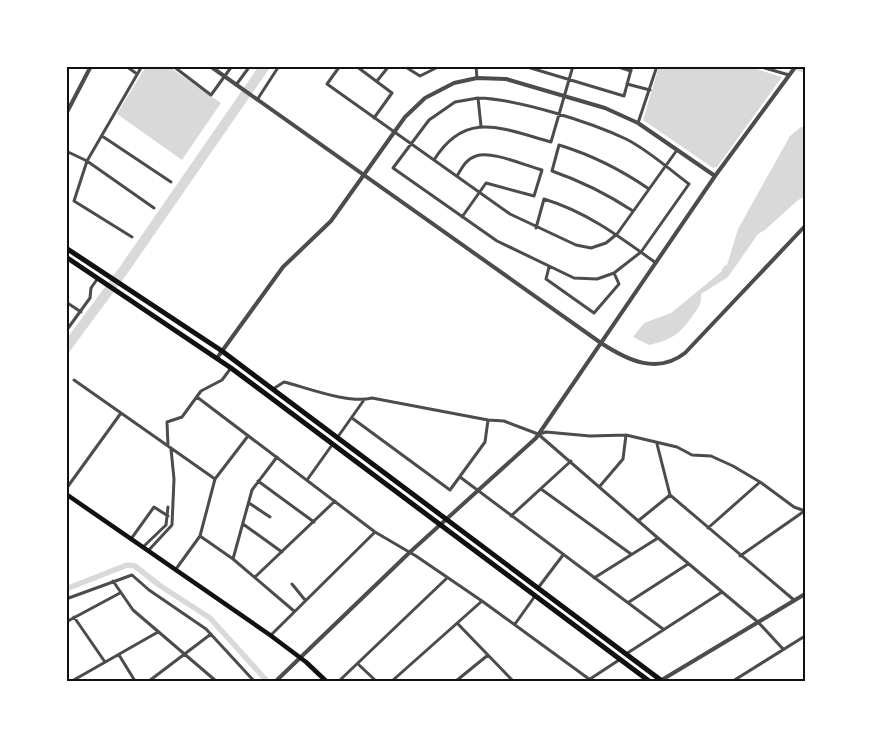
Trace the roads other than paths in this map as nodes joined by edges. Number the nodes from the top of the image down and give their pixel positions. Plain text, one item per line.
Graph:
1 (91, 66) edge
2 (126, 66) edge
3 (142, 66) edge
4 (173, 66) edge
5 (210, 66) edge
6 (232, 66) edge
7 (250, 66) edge
8 (279, 66) edge
9 (340, 66) edge
10 (356, 66) edge
11 (389, 66) edge
12 (404, 66) edge
13 (440, 66) edge
14 (476, 66) edge
15 (524, 66) edge
16 (573, 66) edge
17 (615, 66) edge
18 (632, 66) edge
19 (657, 66) edge
20 (758, 66) edge
21 (796, 66) edge
22 (631, 71) junction
23 (137, 74) junction
24 (789, 75) junction
25 (224, 77) junction
26 (477, 78) junction
27 (569, 79) junction
28 (377, 81) junction
29 (627, 84) junction
30 (238, 86) junction
31 (650, 90) junction
32 (564, 96) junction
33 (478, 98) junction
34 (256, 99) junction
35 (66, 114) edge
36 (559, 116) junction
37 (374, 118) junction
38 (638, 123) junction
39 (481, 126) junction
40 (393, 132) junction
41 (102, 136) junction
42 (410, 144) junction
43 (66, 150) edge
44 (677, 150) junction
45 (434, 160) junction
46 (87, 161) junction
47 (665, 166) junction
48 (363, 175) junction
49 (457, 176) junction
50 (715, 176) junction
51 (171, 182) dead end
52 (648, 189) junction
53 (479, 192) junction
54 (154, 208) dead end
55 (633, 211) junction
56 (462, 217) junction
57 (805, 226) edge
58 (536, 228) junction
59 (617, 234) junction
60 (132, 237) dead end
61 (66, 248) edge
62 (641, 252) junction
63 (66, 257) edge
64 (657, 263) junction
65 (549, 267) junction
66 (614, 274) junction
67 (101, 279) junction
68 (66, 302) edge
69 (81, 312) junction
70 (66, 332) edge
71 (600, 343) junction
72 (222, 351) junction
73 (217, 358) junction
74 (231, 368) junction
75 (74, 380) dead end
76 (273, 388) junction
77 (196, 397) junction
78 (364, 400) junction
79 (121, 413) junction
80 (352, 418) junction
81 (488, 420) junction
82 (538, 434) junction
83 (626, 435) junction
84 (248, 436) junction
85 (337, 438) junction
86 (657, 444) junction
87 (332, 445) junction
88 (170, 447) junction
89 (277, 457) junction
90 (571, 461) junction
91 (460, 477) junction
92 (215, 479) junction
93 (307, 480) junction
94 (258, 481) junction
95 (760, 482) junction
96 (600, 486) junction
97 (66, 488) edge
98 (541, 489) junction
99 (478, 491) junction
100 (66, 494) edge
101 (670, 495) junction
102 (335, 501) junction
103 (249, 503) junction
104 (168, 507) dead end
105 (804, 511) edge
106 (168, 516) junction
107 (511, 516) junction
108 (270, 517) dead end
109 (448, 519) junction
110 (638, 521) junction
111 (314, 522) junction
112 (243, 524) junction
113 (441, 525) junction
114 (708, 528) junction
115 (375, 532) junction
116 (200, 536) junction
117 (658, 538) junction
118 (131, 539) junction
119 (143, 547) junction
120 (148, 551) junction
121 (282, 552) junction
122 (409, 554) junction
123 (631, 554) junction
124 (563, 555) junction
125 (740, 556) junction
126 (233, 559) junction
127 (688, 564) junction
128 (176, 569) junction
129 (256, 577) junction
130 (447, 578) junction
131 (594, 578) junction
132 (113, 580) junction
133 (292, 584) dead end
134 (538, 588) junction
135 (722, 592) junction
136 (120, 593) junction
137 (805, 594) edge
138 (536, 596) junction
139 (66, 599) edge
140 (305, 600) junction
141 (794, 600) junction
142 (482, 601) junction
143 (629, 602) junction
144 (294, 611) junction
145 (74, 618) junction
146 (66, 622) edge
147 (758, 622) junction
148 (458, 624) junction
149 (515, 624) junction
150 (663, 629) junction
151 (158, 632) junction
152 (212, 634) junction
153 (270, 635) junction
154 (805, 636) edge
155 (783, 649) junction
156 (626, 654) junction
157 (119, 655) junction
158 (185, 655) junction
159 (488, 655) junction
160 (300, 658) junction
161 (619, 660) junction
162 (105, 662) junction
163 (358, 664) junction
164 (77, 680) edge
165 (214, 680) edge
166 (588, 680) edge
167 (661, 680) edge
168 (72, 681) edge
169 (135, 681) edge
170 (149, 681) edge
171 (254, 681) edge
172 (276, 681) edge
173 (326, 681) edge
174 (339, 681) edge
175 (376, 681) edge
176 (392, 681) edge
177 (456, 681) edge
178 (513, 681) edge
179 (649, 681) edge
180 (733, 681) edge

1 - 35 street
2 - 23 street
3 - 23 street
4 - 25 street
5 - 25 street
6 - 25 street
7 - 30 street
8 - 34 street
9 - 37 street
10 - 28 street
11 - 28 street
12 - 13 street
14 - 26 street
15 - 27 street
16 - 27 street
17 - 22 street
18 - 22 street
19 - 31 street
20 - 24 street
21 - 24 street
22 - 29 street
23 - 41 street
24 - 50 street
25 - 30 street
26 - 32 street
26 - 40 street
27 - 29 street
27 - 32 street
28 - 37 street
29 - 31 street
30 - 34 street
31 - 38 street
32 - 36 street
32 - 38 street
33 - 36 street
33 - 39 street
33 - 42 street
34 - 48 street
36 - 39 street
36 - 47 street
37 - 40 street
38 - 44 street
39 - 45 street
40 - 42 street
40 - 48 street
41 - 46 street
41 - 51 street
42 - 45 street
42 - 56 street
43 - 46 street
44 - 47 street
44 - 50 street
45 - 49 street
46 - 54 street
46 - 60 street
47 - 52 street
47 - 62 street
48 - 71 street
48 - 72 street
49 - 53 street
49 - 53 street
50 - 64 street
52 - 55 street
52 - 55 street
53 - 56 street
53 - 58 street
55 - 59 street
56 - 65 street
57 - 71 street
58 - 59 street
58 - 59 street
59 - 62 street
61 - 72 highway
62 - 64 street
62 - 66 street
63 - 67 highway
64 - 71 street
65 - 66 street
65 - 66 street
67 - 69 street
67 - 73 highway
68 - 69 street
69 - 70 street
71 - 82 street
72 - 73 street
72 - 76 highway
73 - 74 highway
74 - 77 street
74 - 87 highway
75 - 79 street
76 - 78 street
76 - 85 highway
77 - 84 street
77 - 88 street
78 - 80 street
78 - 81 street
79 - 88 street
79 - 97 street
80 - 85 street
80 - 91 street
81 - 82 street
81 - 91 street
82 - 83 street
82 - 90 street
82 - 99 street
83 - 86 street
83 - 96 street
84 - 89 street
84 - 92 street
85 - 109 highway
86 - 95 street
86 - 101 street
87 - 93 street
87 - 113 highway
88 - 92 street
88 - 120 street
89 - 93 street
89 - 94 street
90 - 96 street
90 - 98 street
91 - 99 street
92 - 116 street
93 - 102 street
94 - 103 street
94 - 111 street
95 - 105 street
95 - 114 street
96 - 110 street
98 - 107 street
98 - 123 street
99 - 107 street
99 - 109 street
100 - 118 main road
101 - 110 street
101 - 114 street
102 - 111 street
102 - 115 street
103 - 108 street
103 - 112 street
104 - 106 street
105 - 125 street
106 - 118 street
106 - 119 street
107 - 124 street
109 - 113 street
109 - 134 highway
110 - 117 street
111 - 121 street
112 - 121 street
112 - 126 street
113 - 122 street
113 - 138 highway
114 - 125 street
115 - 122 street
115 - 140 street
116 - 126 street
116 - 128 street
117 - 123 street
117 - 127 street
118 - 119 main road
119 - 120 main road
120 - 128 main road
121 - 129 street
122 - 130 street
122 - 160 street
123 - 131 street
124 - 131 street
124 - 134 street
125 - 141 street
126 - 129 street
127 - 135 street
127 - 143 street
128 - 153 main road
129 - 144 street
130 - 142 street
130 - 163 street
131 - 143 street
132 - 136 street
132 - 139 street
132 - 152 street
133 - 140 street
134 - 156 highway
135 - 147 street
135 - 150 street
136 - 145 street
136 - 151 street
137 - 141 street
138 - 149 street
138 - 161 highway
140 - 144 street
141 - 147 street
142 - 148 street
142 - 149 street
143 - 150 street
144 - 153 street
145 - 146 street
145 - 162 street
147 - 155 street
147 - 167 street
148 - 159 street
148 - 176 street
149 - 166 street
150 - 156 street
151 - 157 street
151 - 158 street
152 - 158 street
152 - 171 street
153 - 160 main road
154 - 155 street
155 - 180 street
156 - 167 highway
157 - 162 street
157 - 169 street
158 - 165 street
158 - 170 street
159 - 177 street
159 - 178 street
160 - 172 street
160 - 173 main road
161 - 166 street
161 - 179 highway
162 - 164 street
163 - 174 street
163 - 175 street
164 - 168 street

